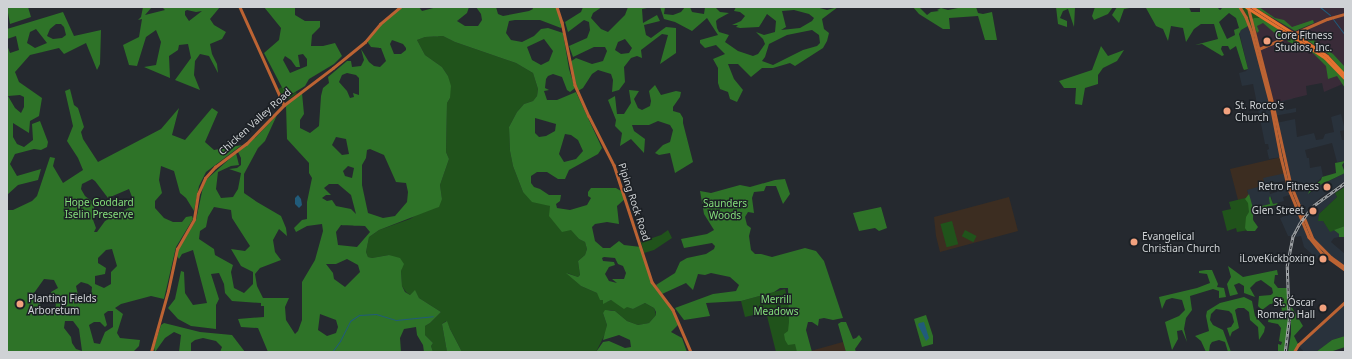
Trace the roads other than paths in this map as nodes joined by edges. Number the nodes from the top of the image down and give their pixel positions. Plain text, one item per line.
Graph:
1 (240, 7) edge
2 (400, 7) edge
3 (557, 7) edge
4 (1240, 7) edge
5 (1249, 8) edge
6 (1345, 14) edge
7 (1295, 36) junction
8 (1258, 48) junction
9 (1345, 75) edge
10 (1345, 79) edge
11 (284, 105) junction
12 (1309, 234) junction
13 (1345, 267) edge
14 (1345, 270) edge
15 (1345, 302) edge
16 (151, 352) edge
17 (691, 352) edge
18 (1294, 352) edge

1 - 11 main road
2 - 11 main road, Chicken Valley Road
3 - 17 main road, Piping Rock Road
4 - 8 main road
5 - 7 main road, bridge
5 - 8 main road
6 - 8 main road
7 - 9 main road
7 - 10 main road
8 - 12 main road
11 - 16 main road, Chicken Valley Road
12 - 13 main road
12 - 14 main road
15 - 18 main road

